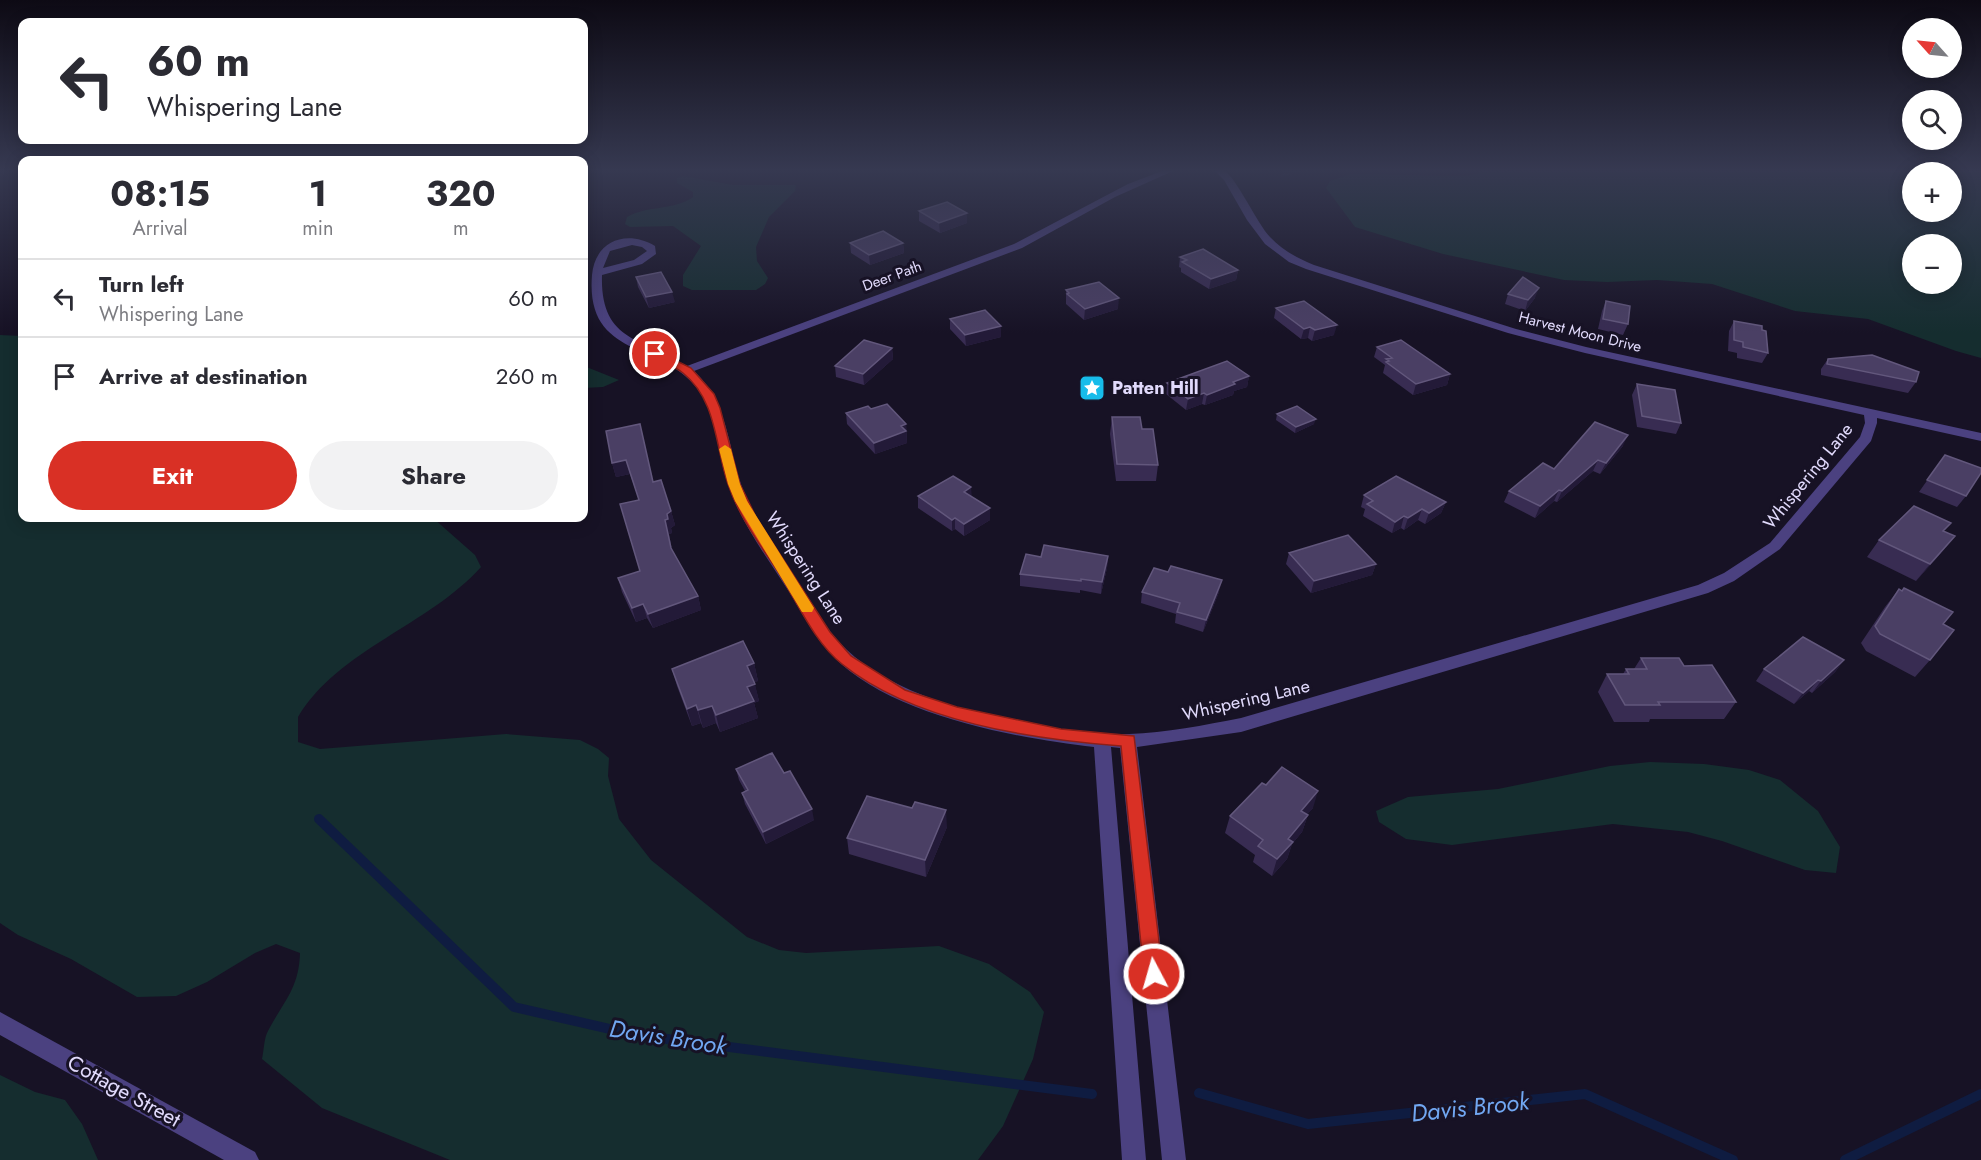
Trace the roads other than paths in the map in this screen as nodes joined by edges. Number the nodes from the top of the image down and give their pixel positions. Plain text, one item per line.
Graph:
1 (1062, 225) edge
2 (1256, 225) edge
3 (598, 273) dead end
4 (687, 370) junction
5 (1870, 413) junction
6 (1981, 437) edge
7 (1102, 740) junction
8 (1128, 741) junction
9 (0, 1023) edge
10 (220, 1154) edge
11 (247, 1160) edge
12 (1134, 1160) edge
13 (1174, 1160) edge

1 - 4 street, Deer Path
2 - 5 street, Harvest Moon Drive
3 - 4 street, Whispering Lane
4 - 7 street, Whispering Lane
5 - 6 street, Harvest Moon Drive
5 - 8 street, Whispering Lane
7 - 8 street, Whispering Lane
7 - 12 street
8 - 13 street
9 - 10 street, Cottage Street
10 - 11 street, Cottage Street

